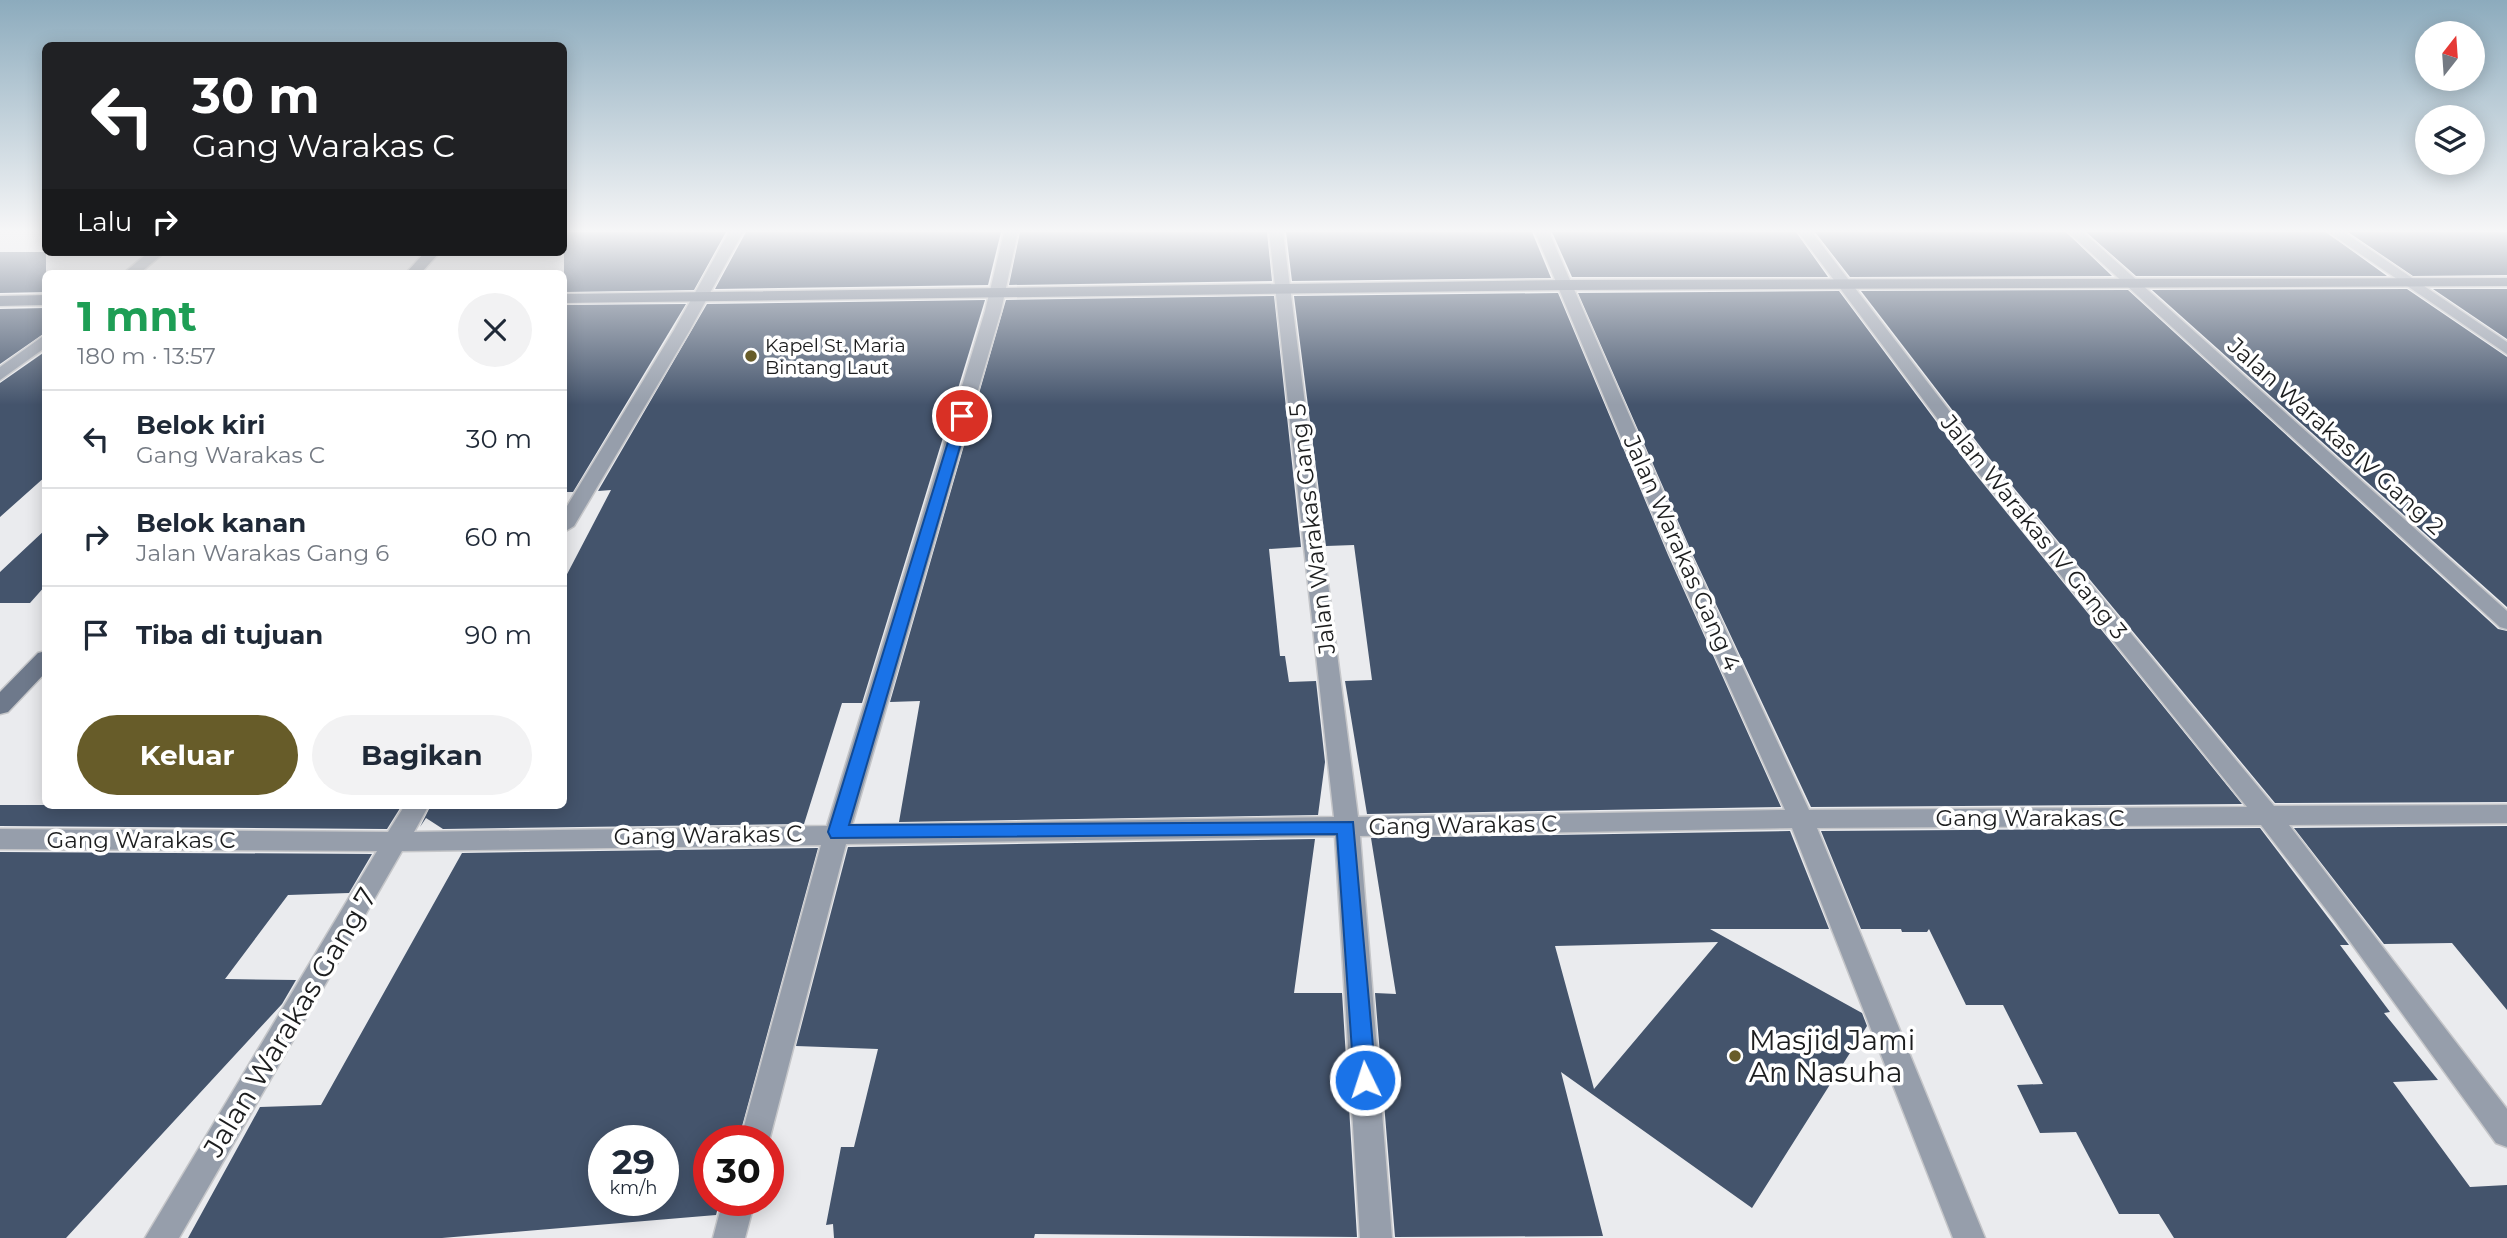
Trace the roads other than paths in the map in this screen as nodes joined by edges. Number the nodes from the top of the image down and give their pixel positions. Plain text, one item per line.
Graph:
1 (702, 290) edge
2 (999, 290) edge
3 (1284, 290) junction
4 (1297, 290) edge
5 (1569, 290) edge
6 (1847, 290) edge
7 (2137, 290) edge
8 (2420, 290) edge
9 (998, 293) junction
10 (697, 298) junction
11 (567, 299) edge
12 (0, 300) edge
13 (42, 300) edge
14 (42, 342) edge
15 (2507, 349) edge
16 (0, 374) edge
17 (567, 521) edge
18 (2507, 622) edge
19 (42, 662) edge
20 (0, 706) edge
21 (415, 809) edge
22 (2507, 814) edge
23 (2269, 818) junction
24 (1801, 819) junction
25 (1346, 827) junction
26 (838, 832) junction
27 (0, 839) edge
28 (398, 842) junction
29 (759, 1125) edge
30 (2507, 1133) edge
31 (735, 1216) edge
32 (161, 1238) edge
33 (729, 1238) edge
34 (1376, 1238) edge
35 (1969, 1238) edge

1 - 10 street
2 - 9 street
3 - 4 street
3 - 9 street
3 - 25 street, Jalan Warakas Gang 5
5 - 24 street, Jalan Warakas Gang 4
6 - 23 street, Jalan Warakas IV Gang 3
7 - 18 street, Jalan Warakas IV Gang 2
8 - 15 street
9 - 10 street
9 - 26 street
10 - 11 street
10 - 17 street
12 - 13 street
14 - 16 street
19 - 20 street
21 - 28 street, Jalan Warakas Gang 7
22 - 23 street, Gang Warakas C
23 - 24 street, Gang Warakas C
23 - 30 street, Jalan Warakas IV Gang 3
24 - 25 street, Gang Warakas C
24 - 35 street, Jalan Warakas Gang 4
25 - 26 street, Gang Warakas C
25 - 34 street, Jalan Warakas Gang 5
26 - 28 street, Gang Warakas C
26 - 29 street
27 - 28 street, Gang Warakas C
28 - 32 street, Jalan Warakas Gang 7
31 - 33 street

